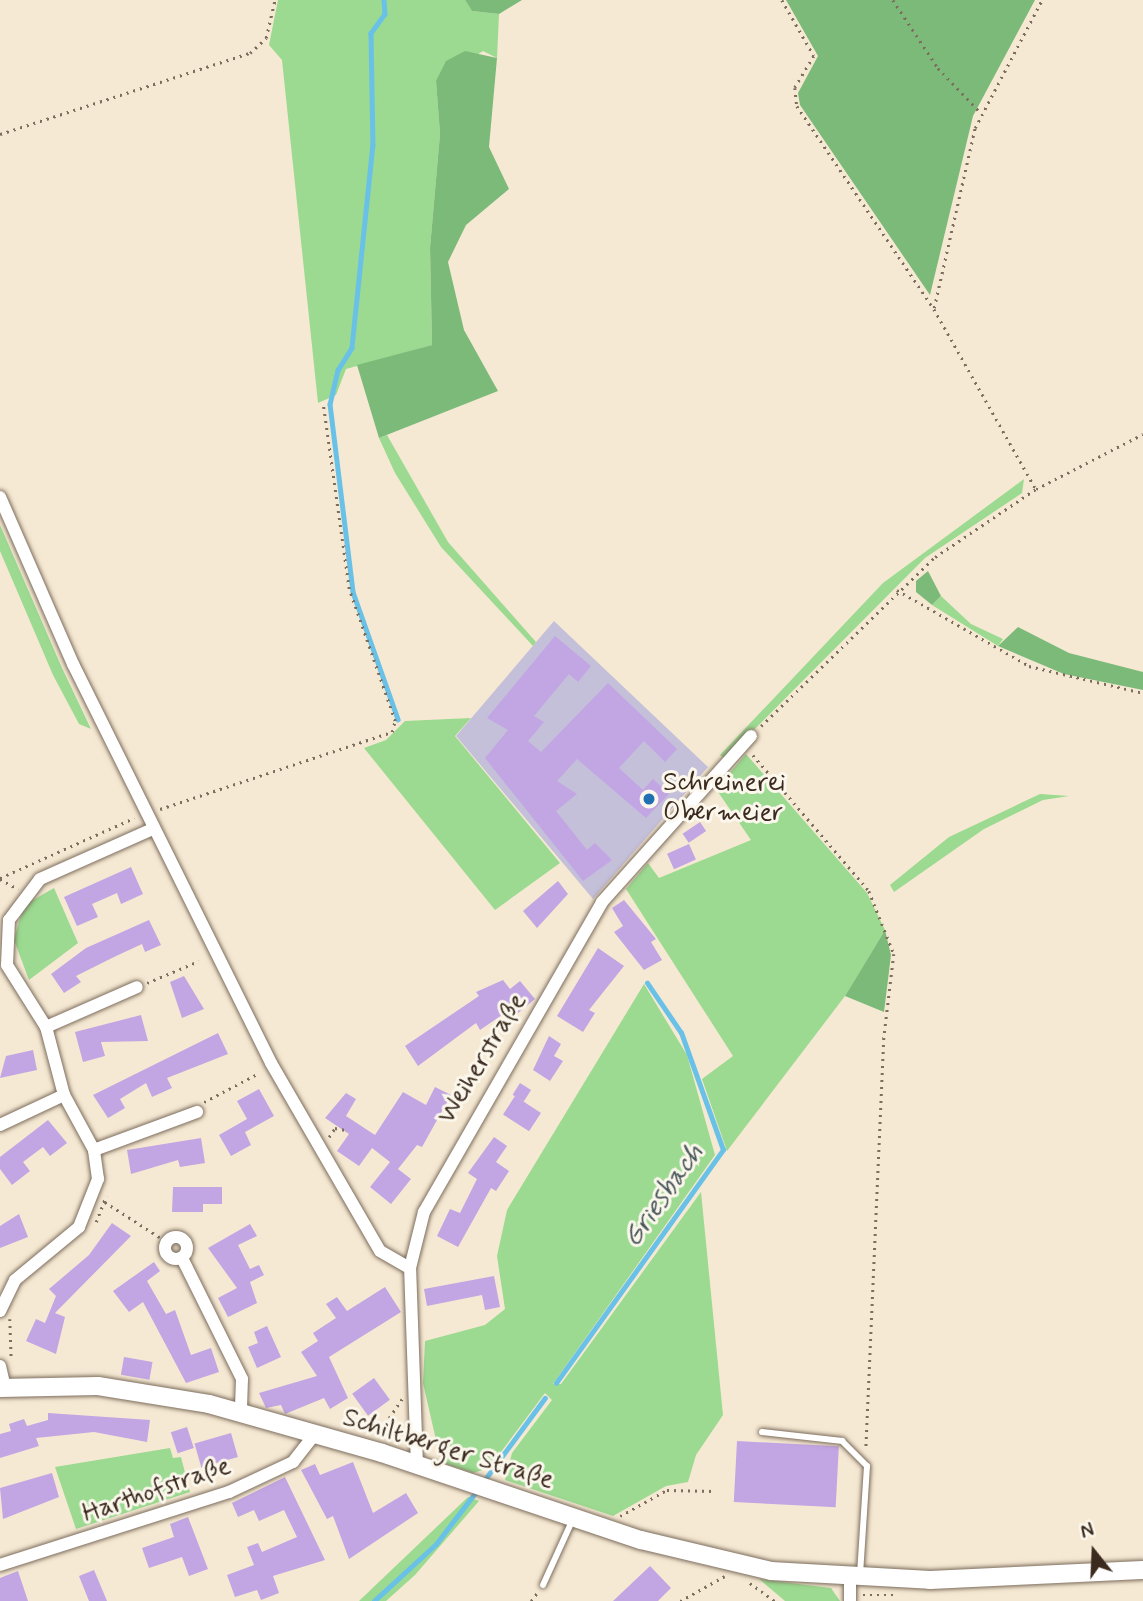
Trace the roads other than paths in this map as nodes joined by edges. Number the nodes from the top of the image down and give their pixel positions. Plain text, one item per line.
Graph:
1 (0, 497) edge
2 (748, 741) road end
3 (153, 829) junction
4 (4, 966) edge
5 (137, 987) road end
6 (46, 1027) junction
7 (64, 1095) junction
8 (197, 1112) road end
9 (0, 1125) edge
10 (94, 1150) junction
11 (167, 1242) road end
12 (410, 1268) junction
13 (6, 1311) edge
14 (7, 1366) edge
15 (2, 1387) edge
16 (241, 1412) junction
17 (762, 1432) dead end
18 (313, 1436) junction
19 (417, 1466) junction
20 (574, 1517) junction
21 (0, 1564) edge
22 (1143, 1570) edge
23 (863, 1580) junction
24 (543, 1585) dead end
25 (850, 1601) edge

1 - 3 street
2 - 12 street, Weiherstraße
3 - 4 street
3 - 12 street
4 - 6 street
5 - 6 street
6 - 7 street
7 - 9 street
7 - 10 street
8 - 10 street
10 - 13 street
11 - 16 street
12 - 19 street, Weiherstraße
14 - 15 street
15 - 16 main road, Schiltberger Straße
16 - 18 main road, Schiltberger Straße
17 - 23 lane
18 - 19 main road, Schiltberger Straße
18 - 21 street, Harthofstraße
19 - 20 main road, Schiltberger Straße
20 - 23 main road, Schiltberger Straße
20 - 24 lane
22 - 23 main road, Schiltberger Straße
23 - 25 street

